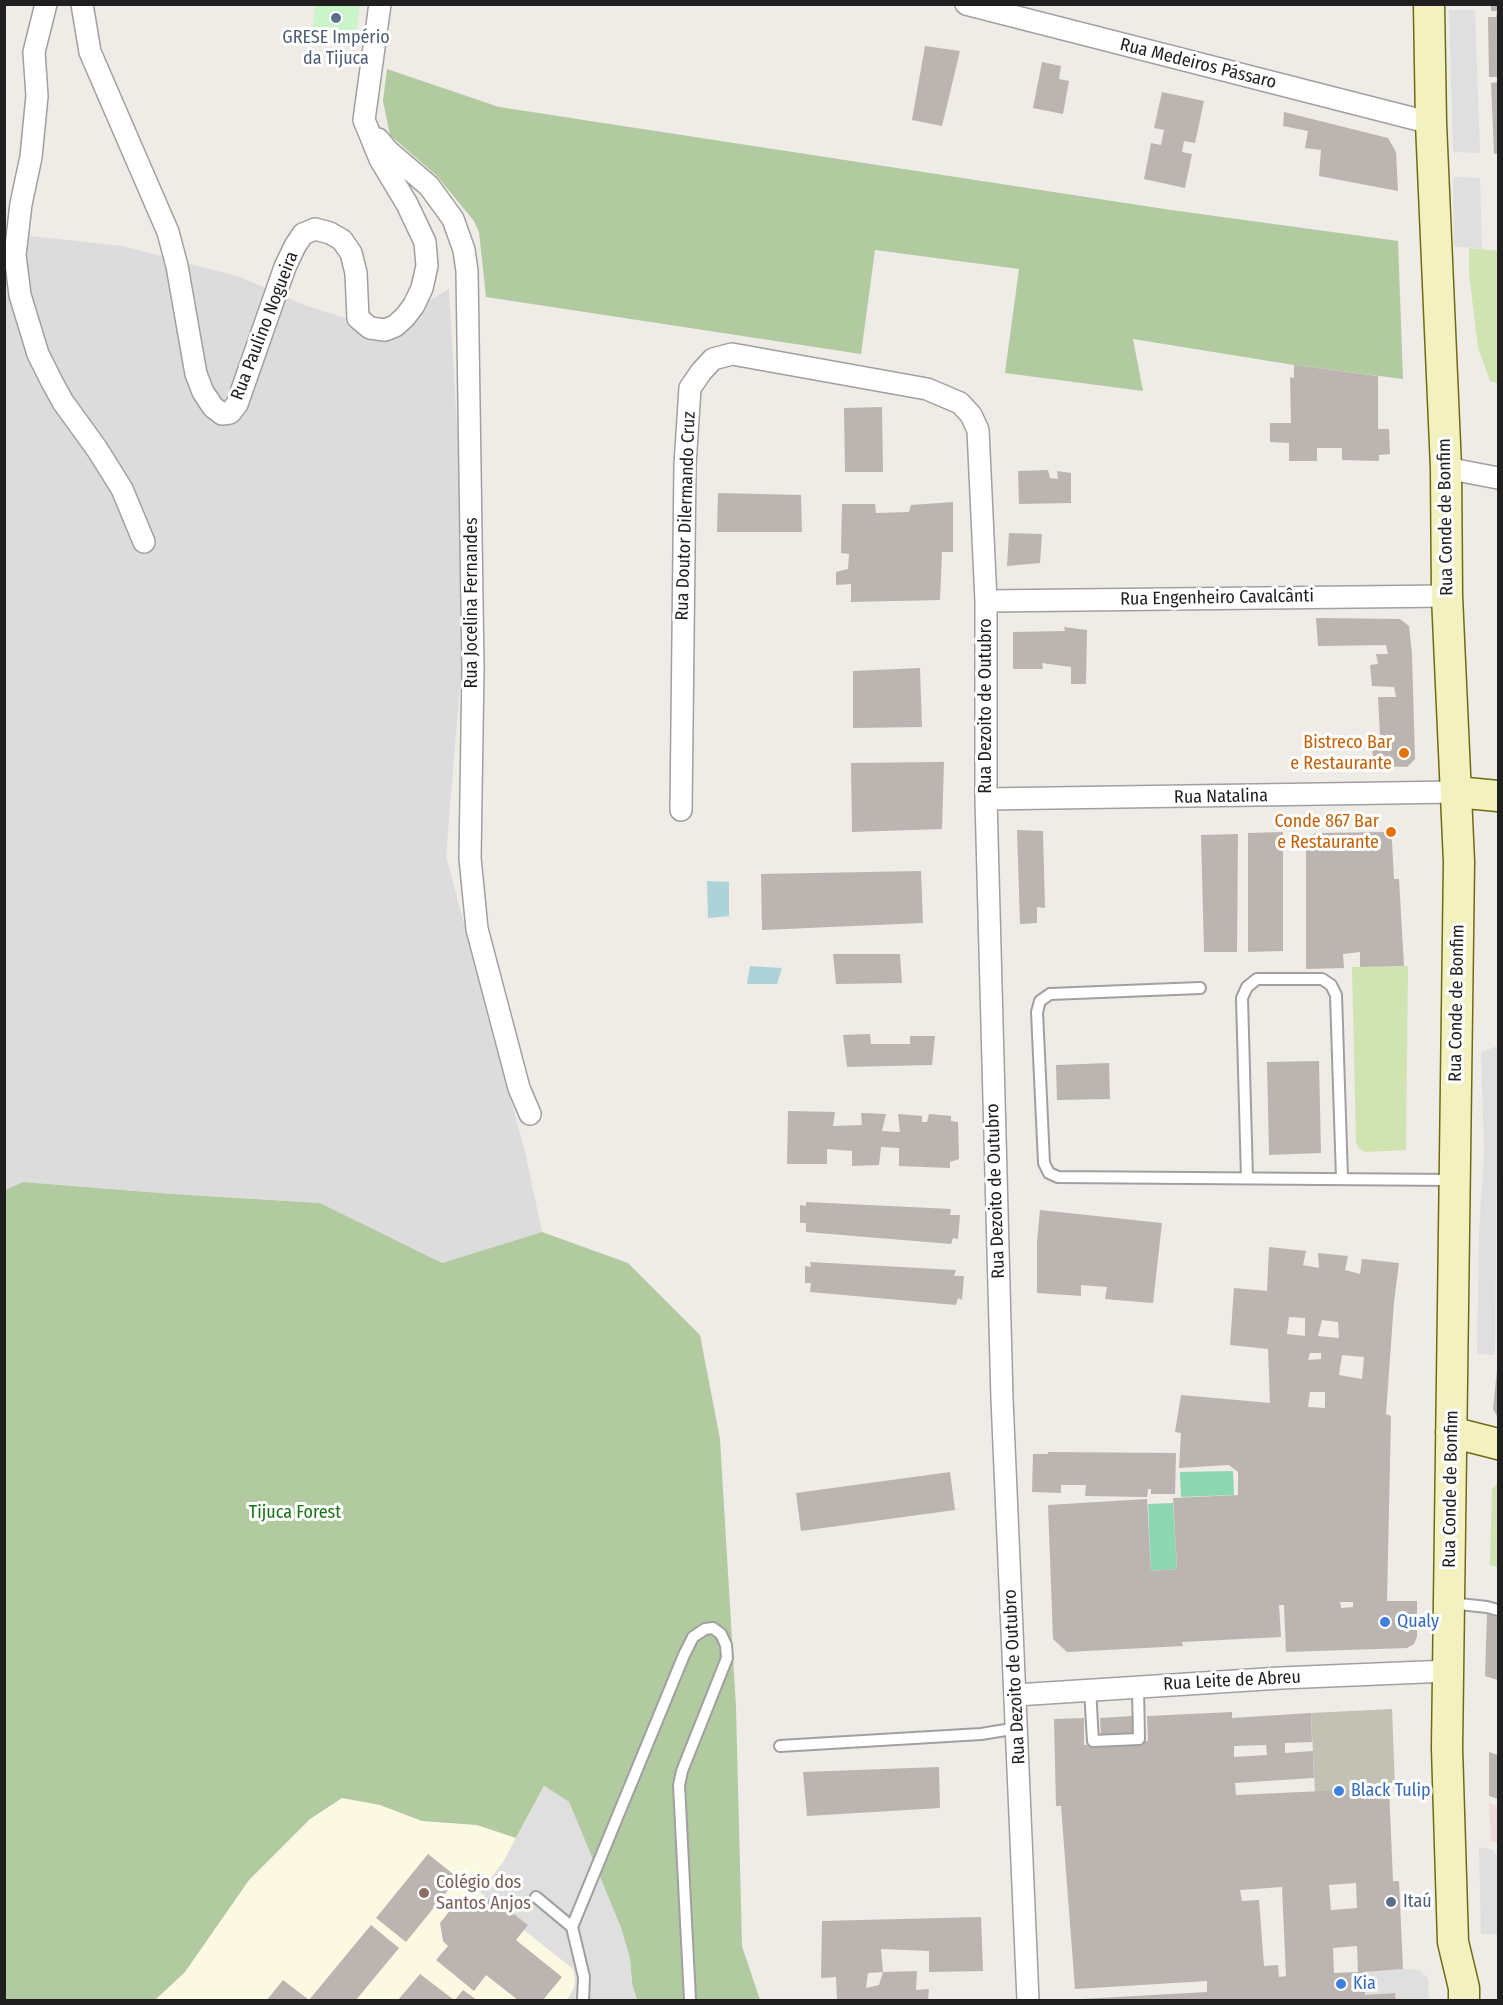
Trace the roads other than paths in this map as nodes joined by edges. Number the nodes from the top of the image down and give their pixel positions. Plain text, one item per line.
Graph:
1 (46, 4) edge
2 (82, 4) edge
3 (380, 4) edge
4 (966, 4) edge
5 (1429, 4) edge
6 (364, 120) junction
7 (1431, 123) junction
8 (946, 396) joint
9 (1446, 468) junction
10 (1498, 478) edge
11 (144, 543) dead end
12 (1447, 596) junction
13 (986, 601) junction
14 (1456, 792) junction
15 (1498, 796) edge
16 (986, 799) junction
17 (681, 810) dead end
18 (1200, 988) dead end
19 (530, 1114) dead end
20 (1247, 1178) junction
21 (1342, 1178) junction
22 (1455, 1180) junction
23 (1451, 1432) junction
24 (1498, 1444) edge
25 (1450, 1603) junction
26 (1498, 1610) edge
27 (1448, 1671) junction
28 (1138, 1687) junction
29 (1090, 1689) junction
30 (1016, 1695) junction
31 (1018, 1728) junction
32 (780, 1746) dead end
33 (536, 1898) dead end
34 (572, 1927) junction
35 (583, 2001) edge
36 (690, 2001) edge
37 (1028, 2001) edge
38 (1464, 2001) edge

1 - 11 street
2 - 6 street, Rua Paulino Nogueira
3 - 6 street
4 - 7 street, Rua Medeiros Pássaro
5 - 7 main road, Rua Conde de Bonfim
6 - 19 street, Rua Jocelina Fernandes
7 - 9 main road, Rua Conde de Bonfim
8 - 13 street, Rua Dezoito de Outubro
8 - 17 street, Rua Doutor Dilermando Cruz
9 - 10 street
9 - 12 main road, Rua Conde de Bonfim
12 - 13 street, Rua Engenheiro Cavalcânti
12 - 14 main road, Rua Conde de Bonfim
13 - 16 street, Rua Dezoito de Outubro
14 - 15 main road
14 - 16 street, Rua Natalina
14 - 22 main road, Rua Conde de Bonfim
16 - 30 street, Rua Dezoito de Outubro
18 - 20 lane
20 - 21 lane
20 - 21 lane
21 - 22 lane
22 - 23 main road, Rua Conde de Bonfim
23 - 24 main road
23 - 25 main road, Rua Conde de Bonfim
25 - 26 lane
25 - 27 main road, Rua Conde de Bonfim
27 - 28 street, Rua Leite de Abreu
27 - 38 main road, Rua Conde de Bonfim
28 - 29 street, Rua Leite de Abreu
28 - 29 lane
29 - 30 street, Rua Leite de Abreu
30 - 31 street, Rua Dezoito de Outubro
31 - 32 lane
31 - 37 street, Rua Dezoito de Outubro
33 - 34 lane
34 - 35 lane
34 - 36 lane

